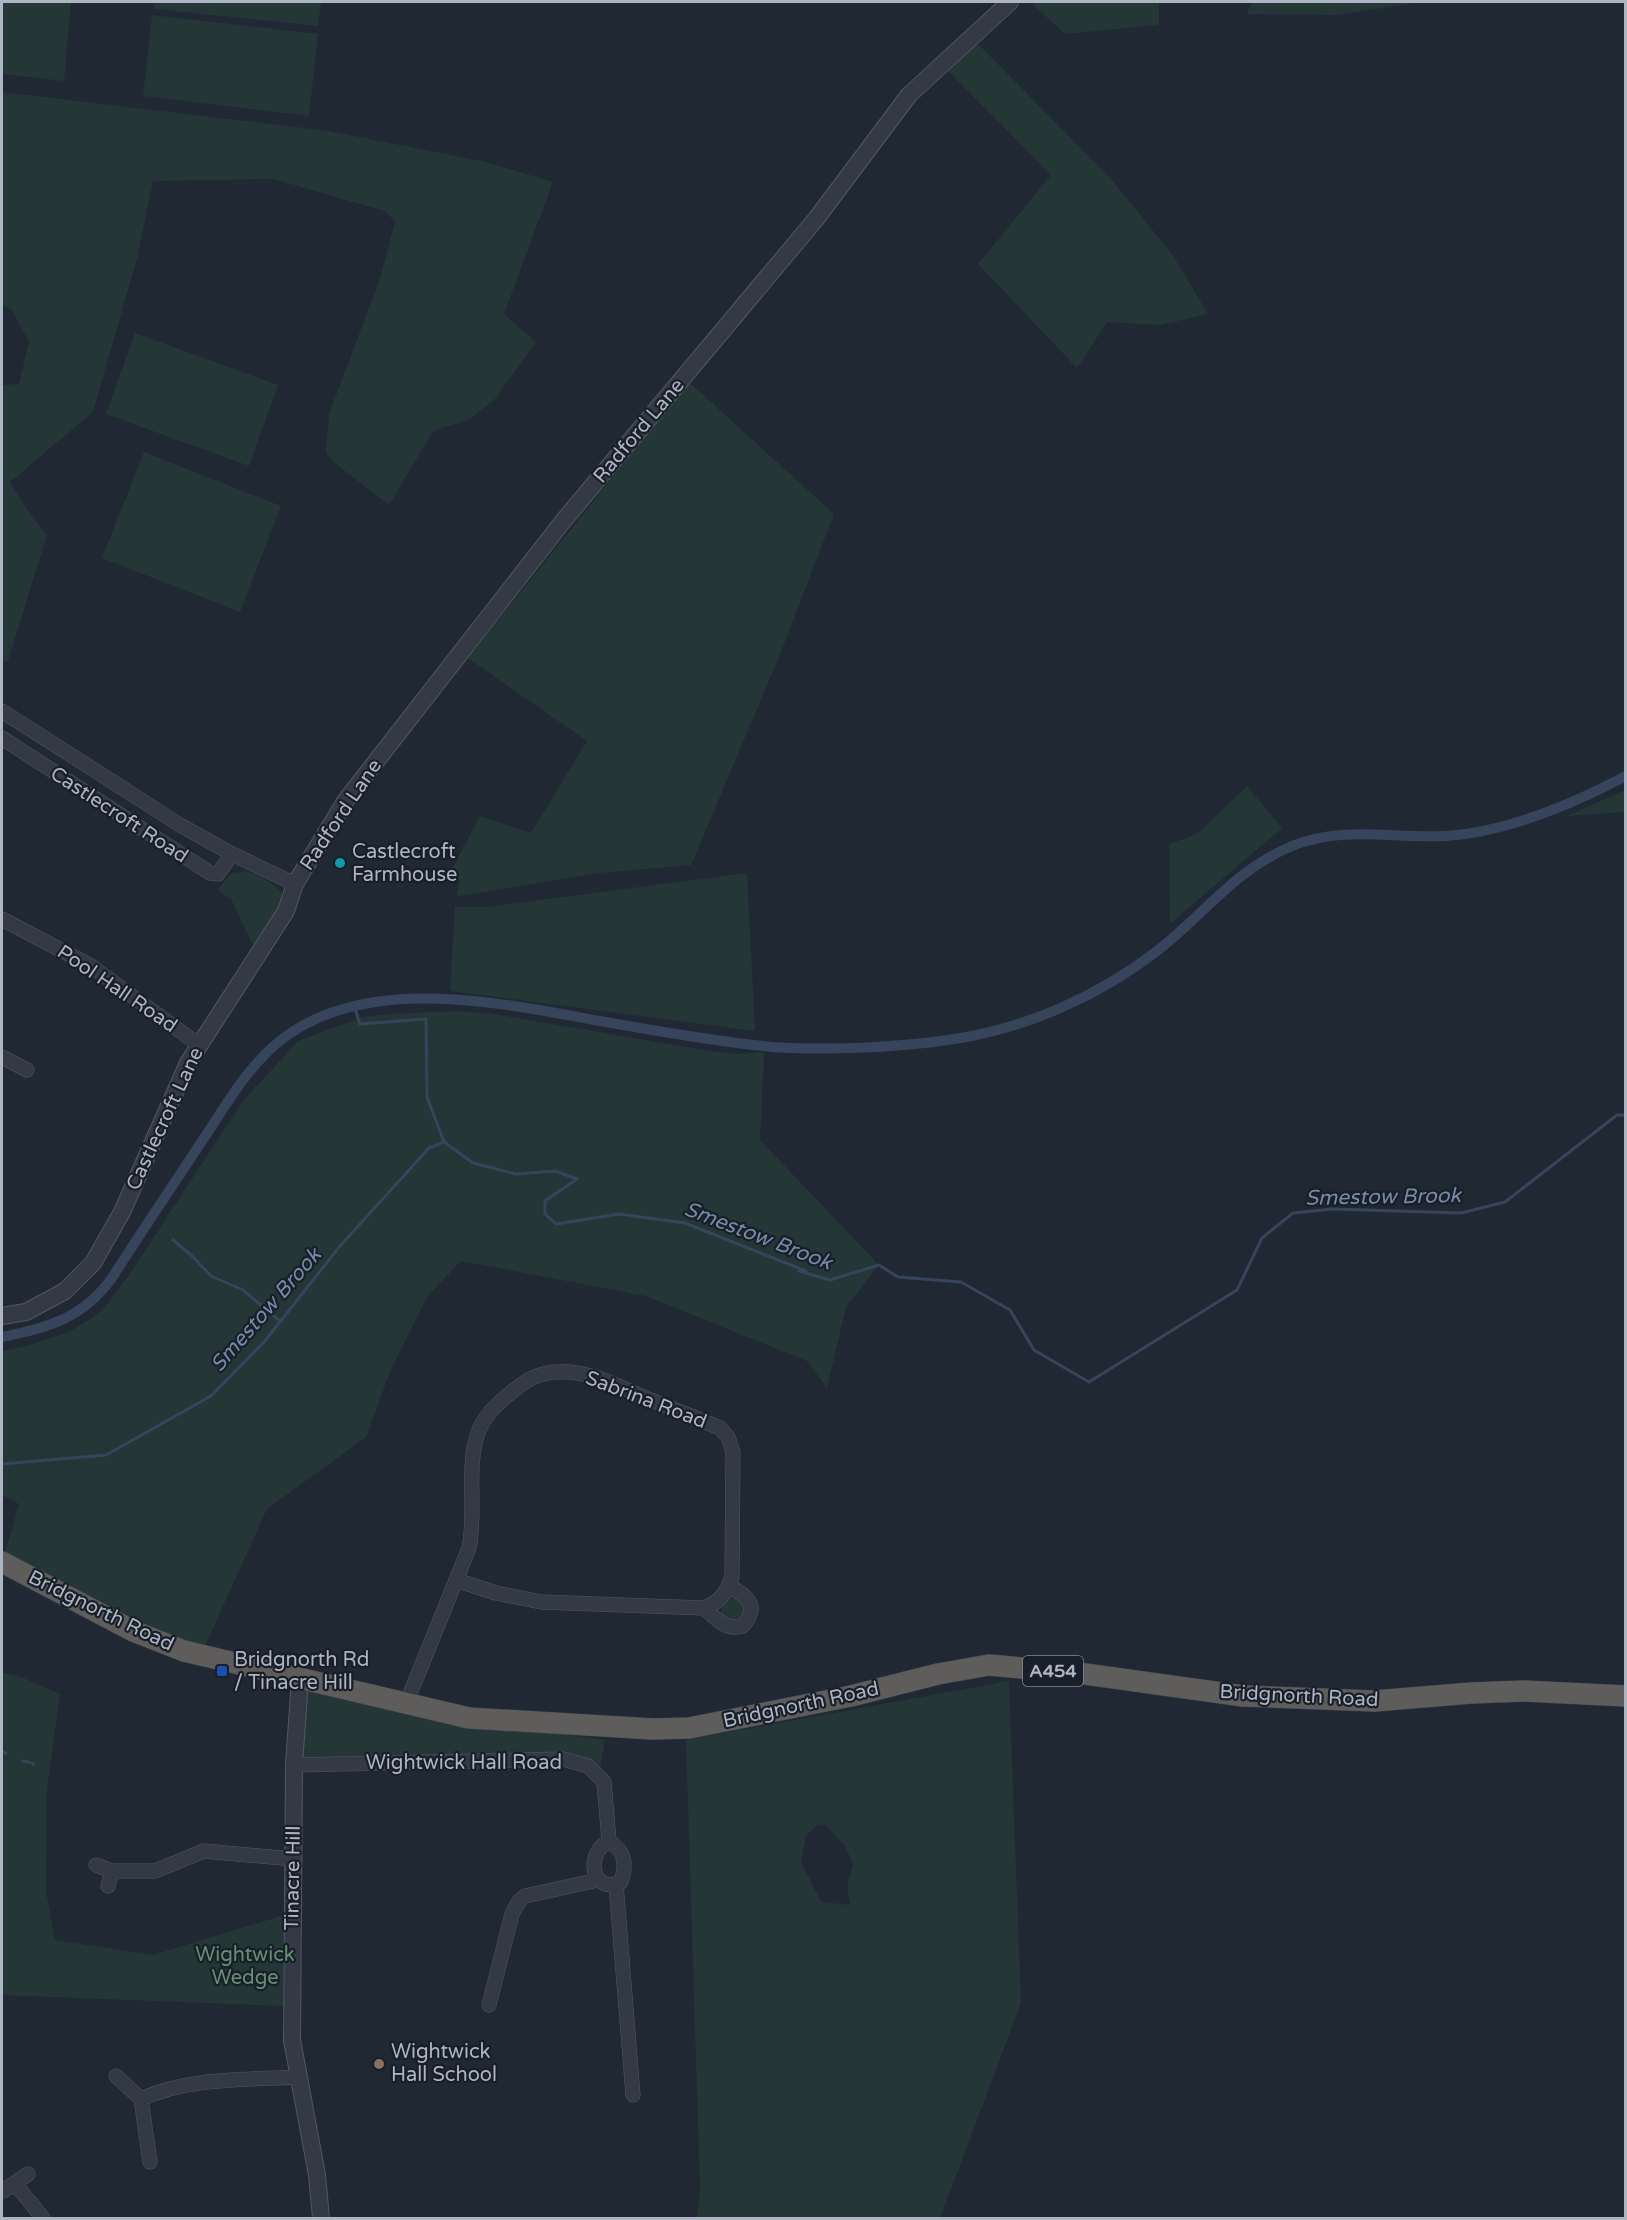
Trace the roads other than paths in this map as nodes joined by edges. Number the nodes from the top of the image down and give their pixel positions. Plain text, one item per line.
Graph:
1 (1010, 2) edge
2 (2, 711) edge
3 (2, 738) edge
4 (232, 854) junction
5 (295, 884) junction
6 (2, 919) edge
7 (199, 1045) junction
8 (2, 1057) edge
9 (27, 1070) dead end
10 (2, 1316) edge
11 (2, 1562) edge
12 (456, 1580) junction
13 (729, 1586) junction
14 (704, 1608) junction
15 (300, 1679) junction
16 (1626, 1696) edge
17 (406, 1704) junction
18 (294, 1766) junction
19 (609, 1841) junction
20 (293, 1859) junction
21 (96, 1865) dead end
22 (112, 1871) junction
23 (598, 1880) junction
24 (616, 1884) junction
25 (108, 1886) dead end
26 (489, 2005) dead end
27 (116, 2076) dead end
28 (298, 2077) junction
29 (633, 2095) dead end
30 (141, 2099) junction
31 (150, 2162) dead end
32 (28, 2174) dead end
33 (15, 2184) junction
34 (3, 2191) edge
35 (43, 2218) edge
36 (321, 2218) edge

1 - 5 street, Radford Lane
2 - 4 street, Castlecroft Road
3 - 4 street, Castlecroft Road
4 - 5 street, Castlecroft Road
5 - 7 street, Castlecroft Lane
6 - 7 street, Pool Hall Road
7 - 10 street, Castlecroft Lane
8 - 9 street
11 - 15 highway, Bridgnorth Road / A454
12 - 13 street, Sabrina Road
12 - 14 street
12 - 17 street, Sabrina Road
13 - 14 street
13 - 14 street
15 - 17 highway, Bridgnorth Road / A454
15 - 18 street, Tinacre Hill
16 - 17 highway, Bridgnorth Road / A454
18 - 19 street, Wightwick Hall Road
18 - 20 street, Tinacre Hill
19 - 23 street
19 - 24 street
20 - 22 street
20 - 28 street, Tinacre Hill
21 - 22 street
22 - 25 street
23 - 24 street
23 - 26 street
24 - 29 street
27 - 30 street
28 - 30 street
28 - 36 street, Tinacre Hill
30 - 31 street
32 - 33 street
33 - 34 street
33 - 35 street

